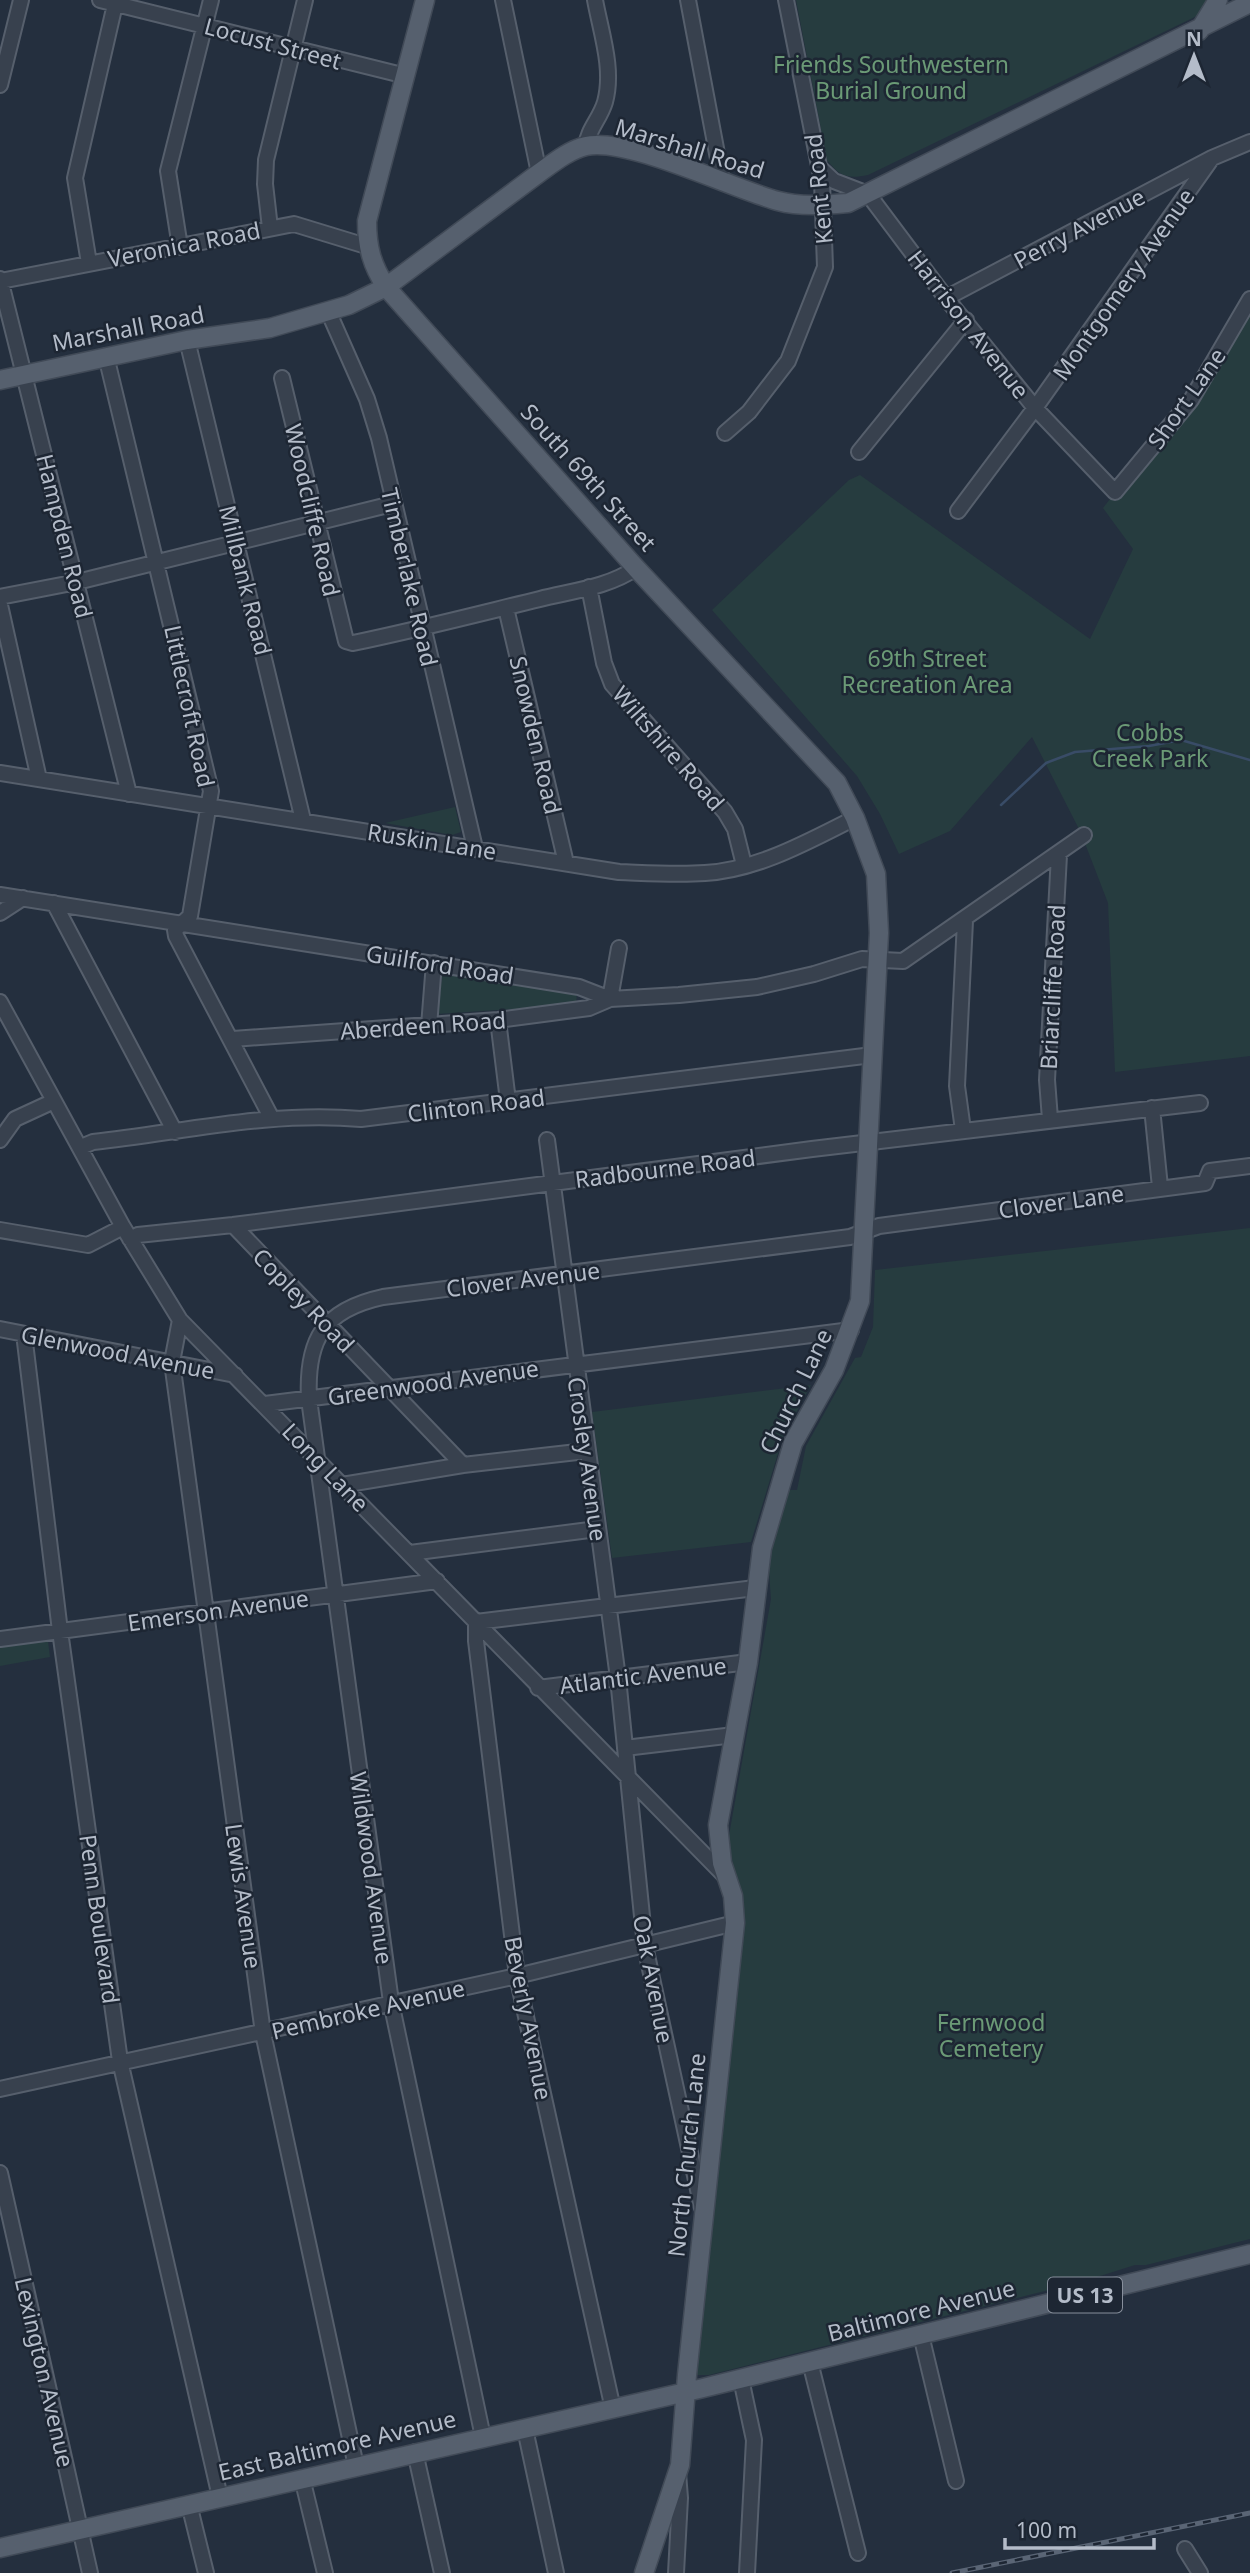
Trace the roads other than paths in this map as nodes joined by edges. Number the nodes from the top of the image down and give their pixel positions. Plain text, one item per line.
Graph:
1 (21, 0) edge
2 (100, 0) edge
3 (211, 0) edge
4 (305, 0) edge
5 (425, 0) edge
6 (503, 0) edge
7 (595, 0) edge
8 (688, 0) edge
9 (786, 0) edge
10 (1218, 0) edge
11 (1250, 1) edge
12 (116, 2) edge
13 (204, 25) junction
14 (1199, 31) junction
15 (292, 50) junction
16 (406, 76) junction
17 (0, 85) edge
18 (1250, 142) edge
19 (586, 146) junction
20 (1212, 158) junction
21 (819, 167) junction
22 (539, 173) junction
23 (722, 180) junction
24 (868, 194) junction
25 (823, 206) junction
26 (270, 228) junction
27 (366, 246) junction
28 (180, 247) junction
29 (89, 263) junction
30 (0, 280) edge
31 (386, 287) junction
32 (946, 298) junction
33 (1250, 299) edge
34 (328, 313) junction
35 (966, 320) junction
36 (187, 340) junction
37 (106, 356) junction
38 (25, 374) junction
39 (0, 380) edge
40 (283, 383) dead end
41 (1035, 408) junction
42 (725, 433) dead end
43 (859, 452) dead end
44 (1115, 492) joint
45 (392, 504) junction
46 (958, 510) dead end
47 (315, 521) junction
48 (237, 542) junction
49 (158, 563) junction
50 (636, 568) junction
51 (77, 582) junction
52 (589, 587) junction
53 (0, 597) edge
54 (0, 605) edge
55 (506, 608) junction
56 (422, 628) junction
57 (0, 773) edge
58 (39, 779) junction
59 (128, 794) junction
60 (208, 806) junction
61 (855, 818) junction
62 (303, 820) junction
63 (1084, 835) dead end
64 (475, 848) junction
65 (1059, 855) junction
66 (566, 863) junction
67 (744, 866) junction
68 (0, 895) edge
69 (23, 898) junction
70 (54, 904) junction
71 (0, 913) edge
72 (965, 920) junction
73 (180, 924) junction
74 (619, 948) dead end
75 (877, 957) junction
76 (434, 963) junction
77 (610, 999) junction
78 (2, 1008) edge
79 (498, 1020) junction
80 (429, 1026) junction
81 (233, 1039) junction
82 (872, 1055) junction
83 (54, 1101) junction
84 (508, 1101) junction
85 (1200, 1103) dead end
86 (1152, 1108) junction
87 (271, 1117) junction
88 (1050, 1119) junction
89 (963, 1130) junction
90 (175, 1132) junction
91 (0, 1140) edge
92 (547, 1140) dead end
93 (869, 1142) junction
94 (81, 1147) junction
95 (1250, 1167) edge
96 (553, 1182) junction
97 (1160, 1187) junction
98 (233, 1225) junction
99 (0, 1230) edge
100 (864, 1232) junction
101 (127, 1233) junction
102 (564, 1273) junction
103 (180, 1320) junction
104 (325, 1324) junction
105 (0, 1329) edge
106 (851, 1329) junction
107 (24, 1334) junction
108 (172, 1362) junction
109 (575, 1363) junction
110 (235, 1375) junction
111 (387, 1387) junction
112 (309, 1399) junction
113 (265, 1404) junction
114 (586, 1451) junction
115 (316, 1460) junction
116 (463, 1465) junction
117 (342, 1485) junction
118 (597, 1529) junction
119 (410, 1553) junction
120 (437, 1581) junction
121 (755, 1588) junction
122 (334, 1594) junction
123 (608, 1606) junction
124 (206, 1611) junction
125 (476, 1622) junction
126 (60, 1631) junction
127 (0, 1639) edge
128 (748, 1662) junction
129 (618, 1678) junction
130 (538, 1688) junction
131 (734, 1735) junction
132 (625, 1748) junction
133 (627, 1778) junction
134 (726, 1877) junction
135 (735, 1923) junction
136 (645, 1945) junction
137 (517, 1976) junction
138 (391, 2002) junction
139 (262, 2033) junction
140 (120, 2061) junction
141 (0, 2089) edge
142 (0, 2173) edge
143 (704, 2218) junction
144 (1250, 2254) edge
145 (921, 2335) junction
146 (810, 2362) junction
147 (741, 2379) junction
148 (685, 2393) junction
149 (613, 2409) junction
150 (525, 2428) junction
151 (483, 2437) junction
152 (415, 2452) junction
153 (356, 2466) junction
154 (678, 2472) junction
155 (302, 2478) junction
156 (956, 2481) dead end
157 (220, 2497) junction
158 (189, 2504) junction
159 (80, 2529) junction
160 (0, 2547) edge
161 (1185, 2549) dead end
162 (858, 2553) dead end
163 (90, 2573) edge
164 (206, 2573) edge
165 (325, 2573) edge
166 (442, 2573) edge
167 (556, 2573) edge
168 (644, 2573) edge
169 (676, 2573) edge
170 (747, 2573) edge
171 (1200, 2573) edge

1 - 17 street
2 - 12 street, Locust Street
3 - 13 street
4 - 15 street
5 - 16 main road
6 - 22 street
7 - 19 street
8 - 23 street
9 - 21 street, Kent Road
10 - 14 main road
11 - 14 main road, Marshall Road
12 - 13 street, Locust Street
12 - 29 street
13 - 15 street, Locust Street
13 - 28 street
14 - 24 main road, Marshall Road
15 - 16 street, Locust Street
15 - 26 street
16 - 27 main road
18 - 20 street, Perry Avenue
19 - 22 main road, Marshall Road
19 - 23 main road, Marshall Road
20 - 32 street, Perry Avenue
20 - 41 street, Montgomery Avenue
21 - 24 street
21 - 25 street, Kent Road
22 - 31 main road, Marshall Road
23 - 25 main road, Marshall Road
24 - 25 main road, Marshall Road
24 - 32 street, Harrison Avenue
25 - 42 street, Kent Road
26 - 27 street, Veronica Road
26 - 28 street, Veronica Road
27 - 31 main road, South 69th Street
28 - 29 street, Veronica Road
29 - 30 street, Veronica Road
30 - 38 street, Hampden Road
31 - 34 main road, Marshall Road
31 - 50 main road, South 69th Street
32 - 35 street, Harrison Avenue
33 - 44 street, Short Lane
34 - 36 main road, Marshall Road
34 - 45 street, Timberlake Road
35 - 41 street, Harrison Avenue
35 - 43 street
36 - 37 main road, Marshall Road
36 - 48 street, Millbank Road
37 - 38 main road, Marshall Road
37 - 49 street, Littlecroft Road
38 - 39 main road, Marshall Road
38 - 51 street, Hampden Road
40 - 47 street, Woodcliffe Road
41 - 44 street, Harrison Avenue
41 - 46 street, Montgomery Avenue
45 - 47 street
45 - 56 street, Timberlake Road
47 - 48 street
47 - 56 street, Woodcliffe Road
48 - 49 street
48 - 62 street, Millbank Road
49 - 51 street
49 - 60 street, Littlecroft Road
50 - 52 street
50 - 61 main road, South 69th Street
51 - 53 street
51 - 59 street, Hampden Road
52 - 55 street
52 - 67 street, Wiltshire Road
54 - 58 street
55 - 56 street
55 - 66 street, Snowden Road
56 - 64 street, Timberlake Road
57 - 58 street, Ruskin Lane
58 - 59 street, Ruskin Lane
59 - 60 street, Ruskin Lane
60 - 62 street, Ruskin Lane
60 - 73 street, Littlecroft Road
61 - 67 street, Ruskin Lane
61 - 75 main road, South 69th Street
62 - 64 street, Ruskin Lane
63 - 65 street, Guilford Road
64 - 66 street, Ruskin Lane
65 - 72 street, Guilford Road
65 - 88 street, Briarcliffe Road
66 - 67 street, Ruskin Lane
68 - 69 street, Guilford Road
69 - 70 street, Guilford Road
69 - 71 street
70 - 73 street, Guilford Road
70 - 90 street
72 - 75 street, Guilford Road
72 - 89 street
73 - 76 street, Guilford Road
73 - 81 street
74 - 77 street
75 - 77 street, Guilford Road
75 - 82 main road, Church Lane
76 - 77 street, Guilford Road
76 - 80 street
77 - 79 street, Aberdeen Road
78 - 83 street, Long Lane
79 - 80 street, Aberdeen Road
79 - 84 street
80 - 81 street, Aberdeen Road
81 - 87 street
82 - 84 street, Clinton Road
82 - 93 main road, Church Lane
83 - 91 street
83 - 94 street, Long Lane
84 - 87 street, Clinton Road
85 - 86 street, Radbourne Road
86 - 88 street, Radbourne Road
86 - 97 street
87 - 90 street, Clinton Road
88 - 89 street, Radbourne Road
89 - 93 street, Radbourne Road
90 - 94 street, Clinton Road
92 - 96 street, Crosley Avenue
93 - 96 street, Radbourne Road
93 - 100 main road, Church Lane
94 - 101 street, Long Lane
95 - 97 street, Clover Lane
96 - 98 street, Radbourne Road
96 - 102 street, Crosley Avenue
97 - 100 street, Clover Lane
98 - 101 street, Radbourne Road
98 - 104 street, Copley Road
99 - 101 street, Radbourne Road
100 - 102 street, Clover Avenue
100 - 106 main road, Church Lane
101 - 103 street, Long Lane
102 - 104 street, Clover Avenue
102 - 109 street, Crosley Avenue
103 - 108 street, Lewis Avenue
103 - 110 street, Long Lane
104 - 111 street, Copley Road
104 - 112 street
105 - 107 street, Glenwood Avenue
106 - 109 street, Greenwood Avenue
106 - 121 main road, Church Lane
107 - 108 street, Glenwood Avenue
107 - 126 street, Penn Boulevard
108 - 110 street, Glenwood Avenue
108 - 124 street, Lewis Avenue
109 - 111 street, Greenwood Avenue
109 - 114 street, Crosley Avenue
110 - 113 street, Long Lane
111 - 112 street, Greenwood Avenue
111 - 116 street, Copley Road
112 - 113 street, Greenwood Avenue
112 - 115 street
113 - 115 street, Long Lane
114 - 116 street
114 - 118 street, Crosley Avenue
115 - 117 street, Long Lane
115 - 122 street, Wildwood Avenue
116 - 117 street
117 - 119 street, Long Lane
118 - 119 street
118 - 123 street, Crosley Avenue
119 - 120 street, Long Lane
120 - 122 street, Emerson Avenue
120 - 125 street, Long Lane
121 - 123 street
121 - 128 main road, Church Lane
122 - 124 street, Emerson Avenue
122 - 138 street, Wildwood Avenue
123 - 125 street
123 - 129 street, Crosley Avenue
124 - 126 street, Emerson Avenue
124 - 139 street, Lewis Avenue
125 - 130 street, Long Lane
125 - 137 street, Beverly Avenue
126 - 127 street, Emerson Avenue
126 - 140 street, Penn Boulevard
128 - 129 street, Atlantic Avenue
128 - 131 main road, Church Lane
129 - 130 street, Atlantic Avenue
129 - 132 street, Crosley Avenue
130 - 133 street, Long Lane
131 - 132 street
131 - 134 main road, Church Lane
132 - 133 street, Crosley Avenue
133 - 134 street, Long Lane
133 - 136 street, Oak Avenue
134 - 135 main road, Church Lane
135 - 136 street, Pembroke Avenue
135 - 143 main road, North Church Lane
136 - 137 street, Pembroke Avenue
136 - 143 street, Oak Avenue
137 - 138 street, Pembroke Avenue
137 - 149 street, Beverly Avenue
138 - 139 street, Pembroke Avenue
138 - 151 street, Wildwood Avenue
139 - 140 street, Pembroke Avenue
139 - 153 street, Lewis Avenue
140 - 141 street, Pembroke Avenue
140 - 157 street, Penn Boulevard
142 - 159 street, Lexington Avenue
143 - 148 main road, North Church Lane
144 - 145 main road, Baltimore Avenue / US 13
145 - 146 main road, Baltimore Avenue / US 13
145 - 156 street
146 - 147 main road, Baltimore Avenue / US 13
146 - 162 street
147 - 148 main road, Baltimore Avenue / US 13
147 - 170 street
148 - 149 main road, East Baltimore Avenue
148 - 154 main road, North Church Lane
149 - 150 main road, East Baltimore Avenue
150 - 151 main road, East Baltimore Avenue
150 - 167 street
151 - 152 main road, East Baltimore Avenue
152 - 153 main road, East Baltimore Avenue
152 - 166 street
153 - 155 main road, East Baltimore Avenue
154 - 168 main road, North Church Lane
154 - 169 street
155 - 157 main road, East Baltimore Avenue
155 - 165 street
157 - 158 main road, East Baltimore Avenue
158 - 159 main road, East Baltimore Avenue
158 - 164 street
159 - 160 main road, East Baltimore Avenue
159 - 163 street, Lexington Avenue
161 - 171 street

